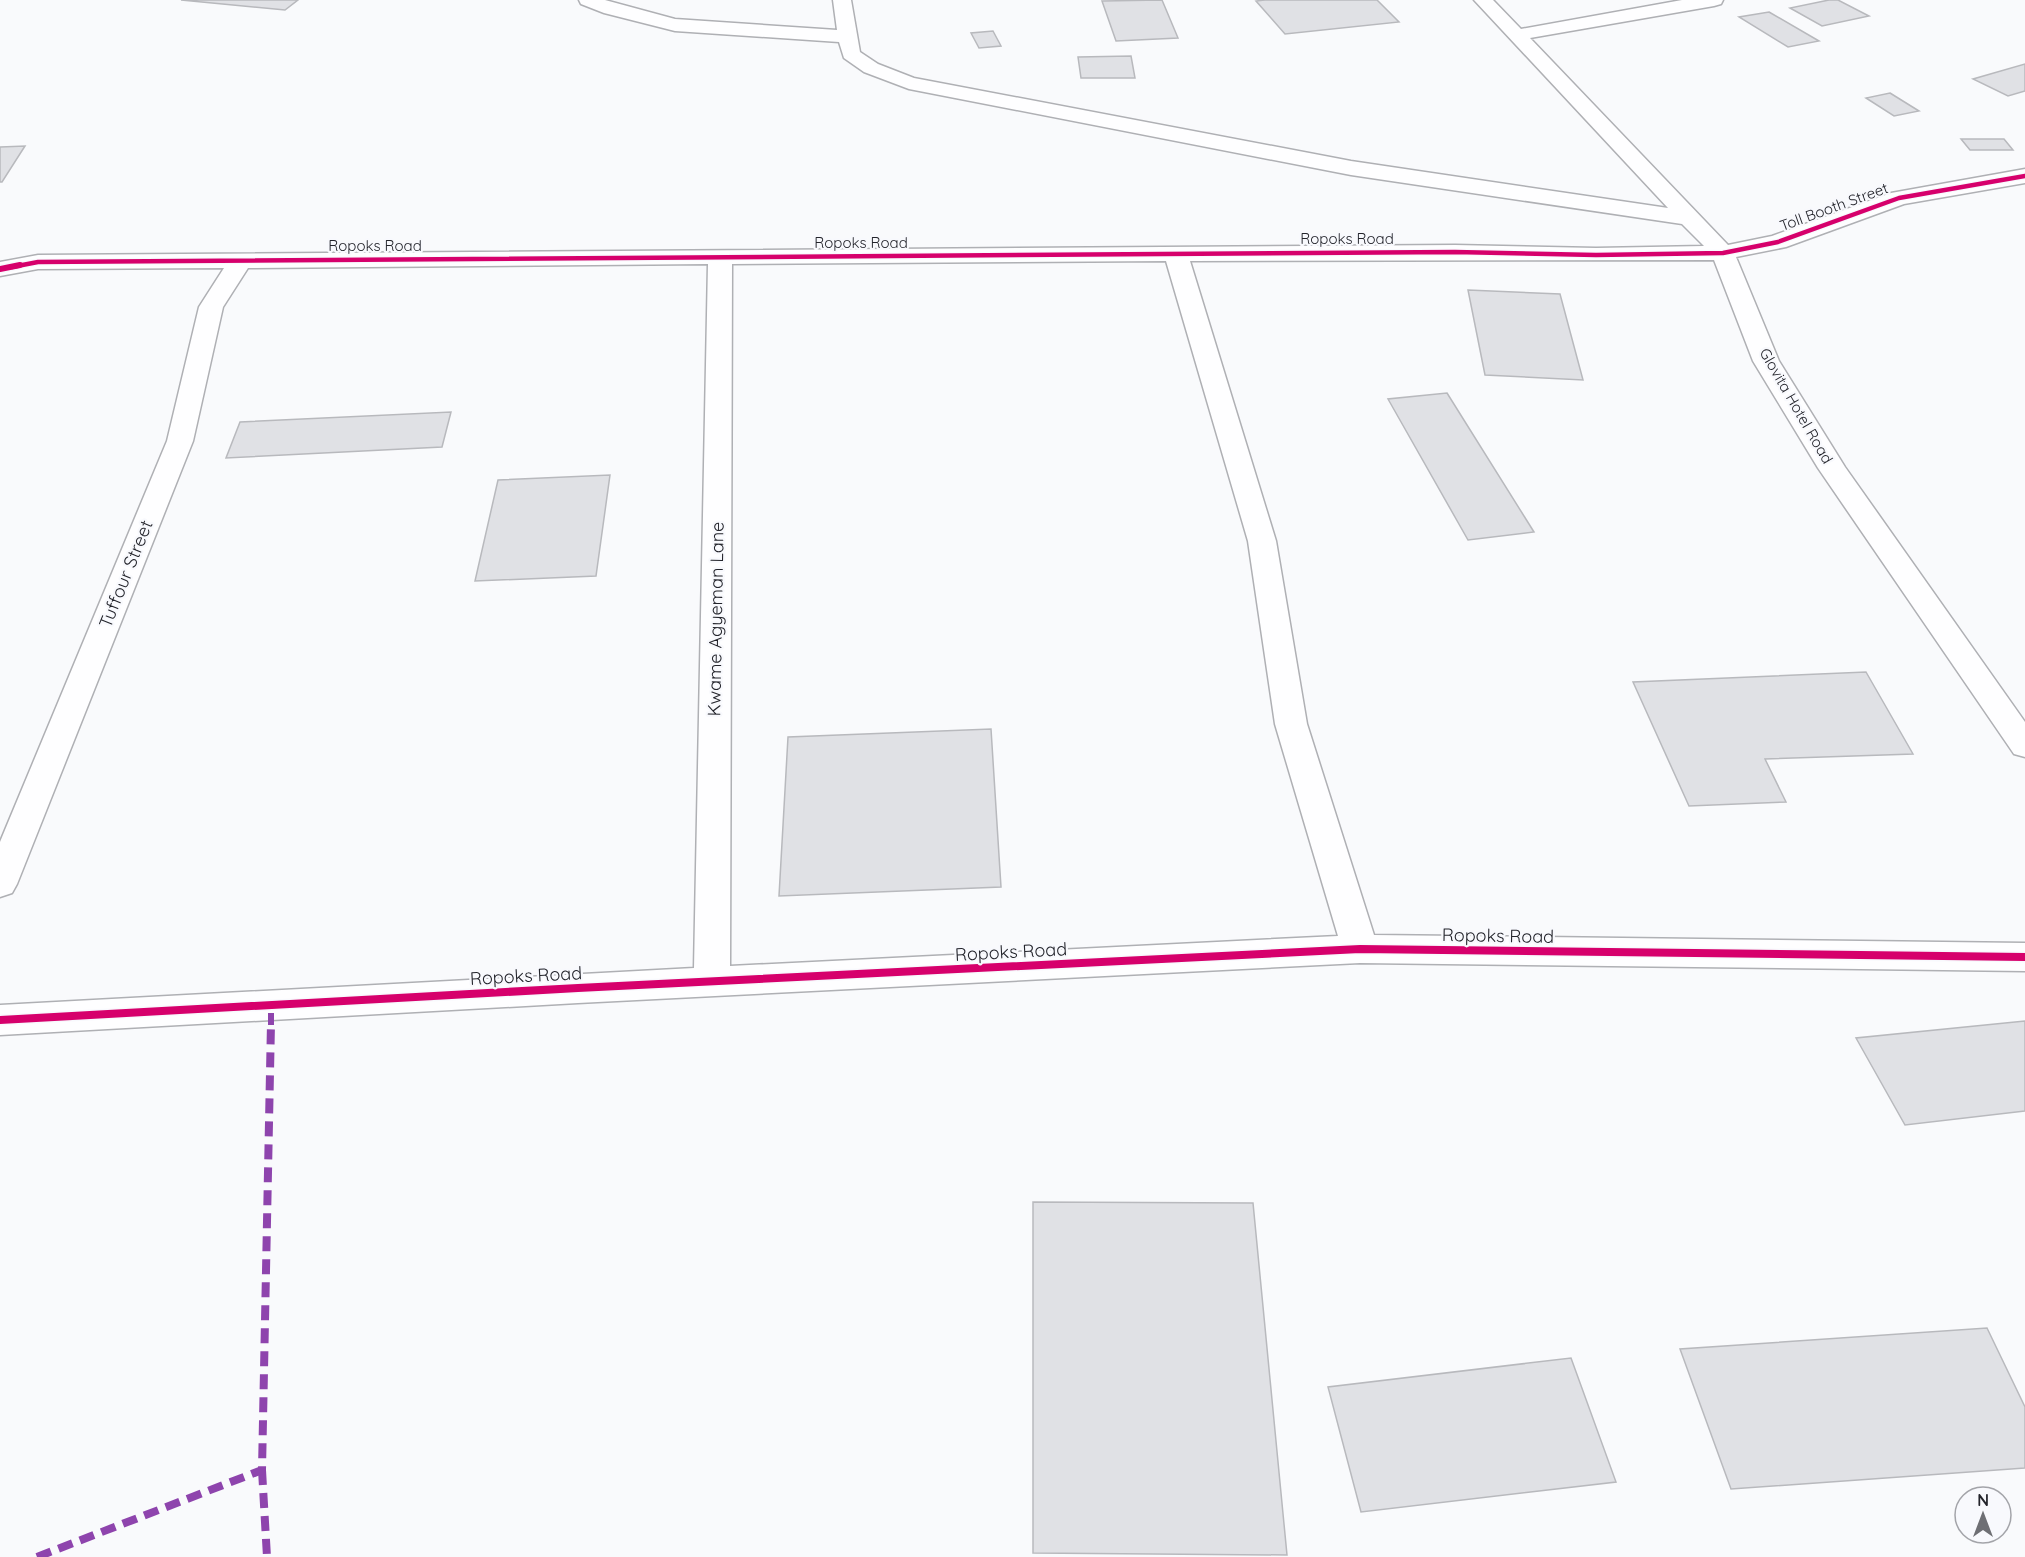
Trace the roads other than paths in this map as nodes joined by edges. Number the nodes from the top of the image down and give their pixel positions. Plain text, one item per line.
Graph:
1 (588, 0) edge
2 (842, 0) edge
3 (1484, 0) edge
4 (1714, 0) edge
5 (1517, 35) junction
6 (849, 37) junction
7 (2025, 176) edge
8 (1690, 218) junction
9 (1724, 253) junction
10 (1176, 254) junction
11 (720, 257) junction
12 (240, 261) junction
13 (0, 270) edge
14 (2025, 746) edge
15 (0, 884) edge
16 (1360, 950) junction
17 (2025, 957) edge
18 (712, 981) junction
19 (0, 1020) edge

1 - 6 street
2 - 6 street
3 - 5 street, Glovita Hotel Road
4 - 5 street
5 - 8 street, Glovita Hotel Road
6 - 8 street
7 - 9 street, Toll Booth Street
8 - 9 street, Glovita Hotel Road
9 - 10 street, Ropoks Road
9 - 14 street, Glovita Hotel Road
10 - 11 street, Ropoks Road
10 - 16 street
11 - 12 street, Ropoks Road
11 - 18 street, Kwame Agyeman Lane
12 - 13 street, Ropoks Road
12 - 15 street, Tuffour Street
16 - 17 street, Ropoks Road
16 - 18 street, Ropoks Road
18 - 19 street, Ropoks Road

